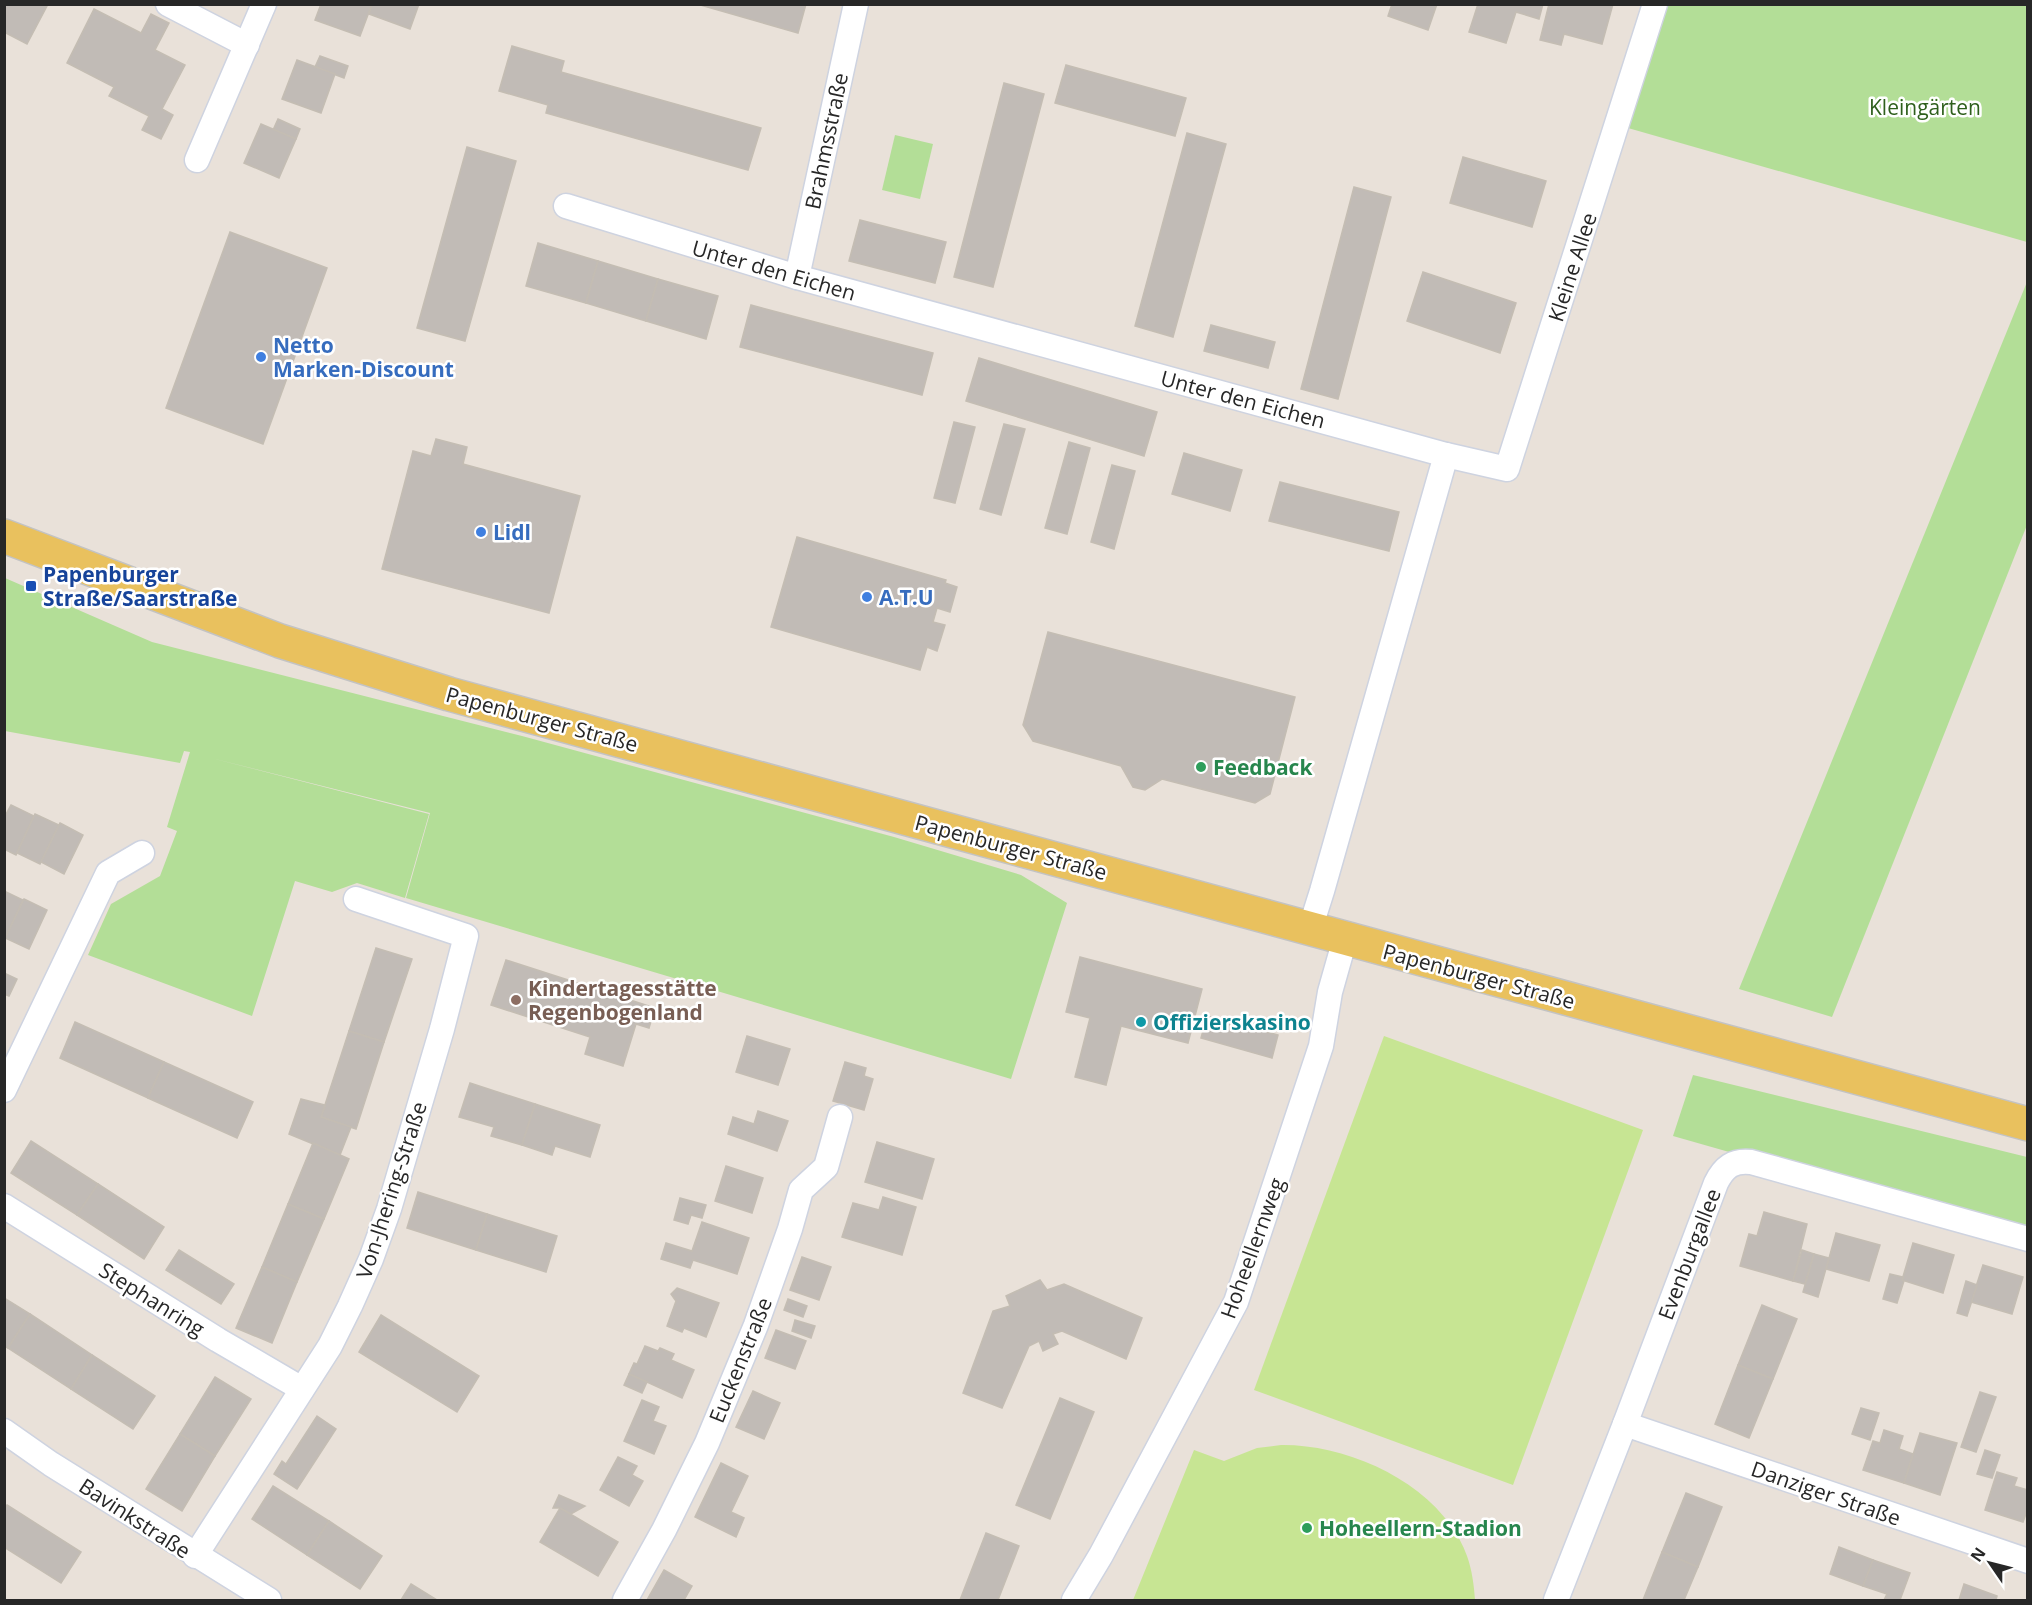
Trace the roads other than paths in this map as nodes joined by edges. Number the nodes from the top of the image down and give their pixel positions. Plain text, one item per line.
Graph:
1 (168, 4) edge
2 (264, 4) edge
3 (856, 4) edge
4 (1655, 4) edge
5 (247, 45) junction
6 (197, 160) dead end
7 (566, 206) dead end
8 (797, 277) junction
9 (1446, 455) junction
10 (4, 536) edge
11 (142, 853) dead end
12 (356, 899) dead end
13 (1310, 929) junction
14 (1345, 939) junction
15 (4, 1090) edge
16 (840, 1117) dead end
17 (2028, 1124) edge
18 (4, 1206) edge
19 (2028, 1239) edge
20 (302, 1389) junction
21 (1625, 1424) junction
22 (4, 1431) edge
23 (195, 1556) junction
24 (2028, 1561) edge
25 (269, 1600) edge
26 (625, 1600) edge
27 (1074, 1600) edge
28 (1556, 1600) edge

1 - 5 street
2 - 5 street
3 - 8 street, Brahmsstraße
4 - 9 street, Kleine Allee
5 - 6 street
7 - 8 street, Unter den Eichen
8 - 9 street, Unter den Eichen
9 - 13 street
10 - 13 main road, Papenburger Straße
11 - 15 street
12 - 20 street, Von-Jhering-Straße
13 - 14 main road, Papenburger Straße
14 - 17 main road, Papenburger Straße
14 - 27 street, Hoheellernweg
16 - 26 street, Euckenstraße
18 - 20 street, Stephanring
19 - 21 street, Evenburgallee
20 - 23 street, Von-Jhering-Straße
21 - 24 street, Danziger Straße
21 - 28 street, Evenburgallee
22 - 23 street, Bavinkstraße
23 - 25 street, Bavinkstraße

